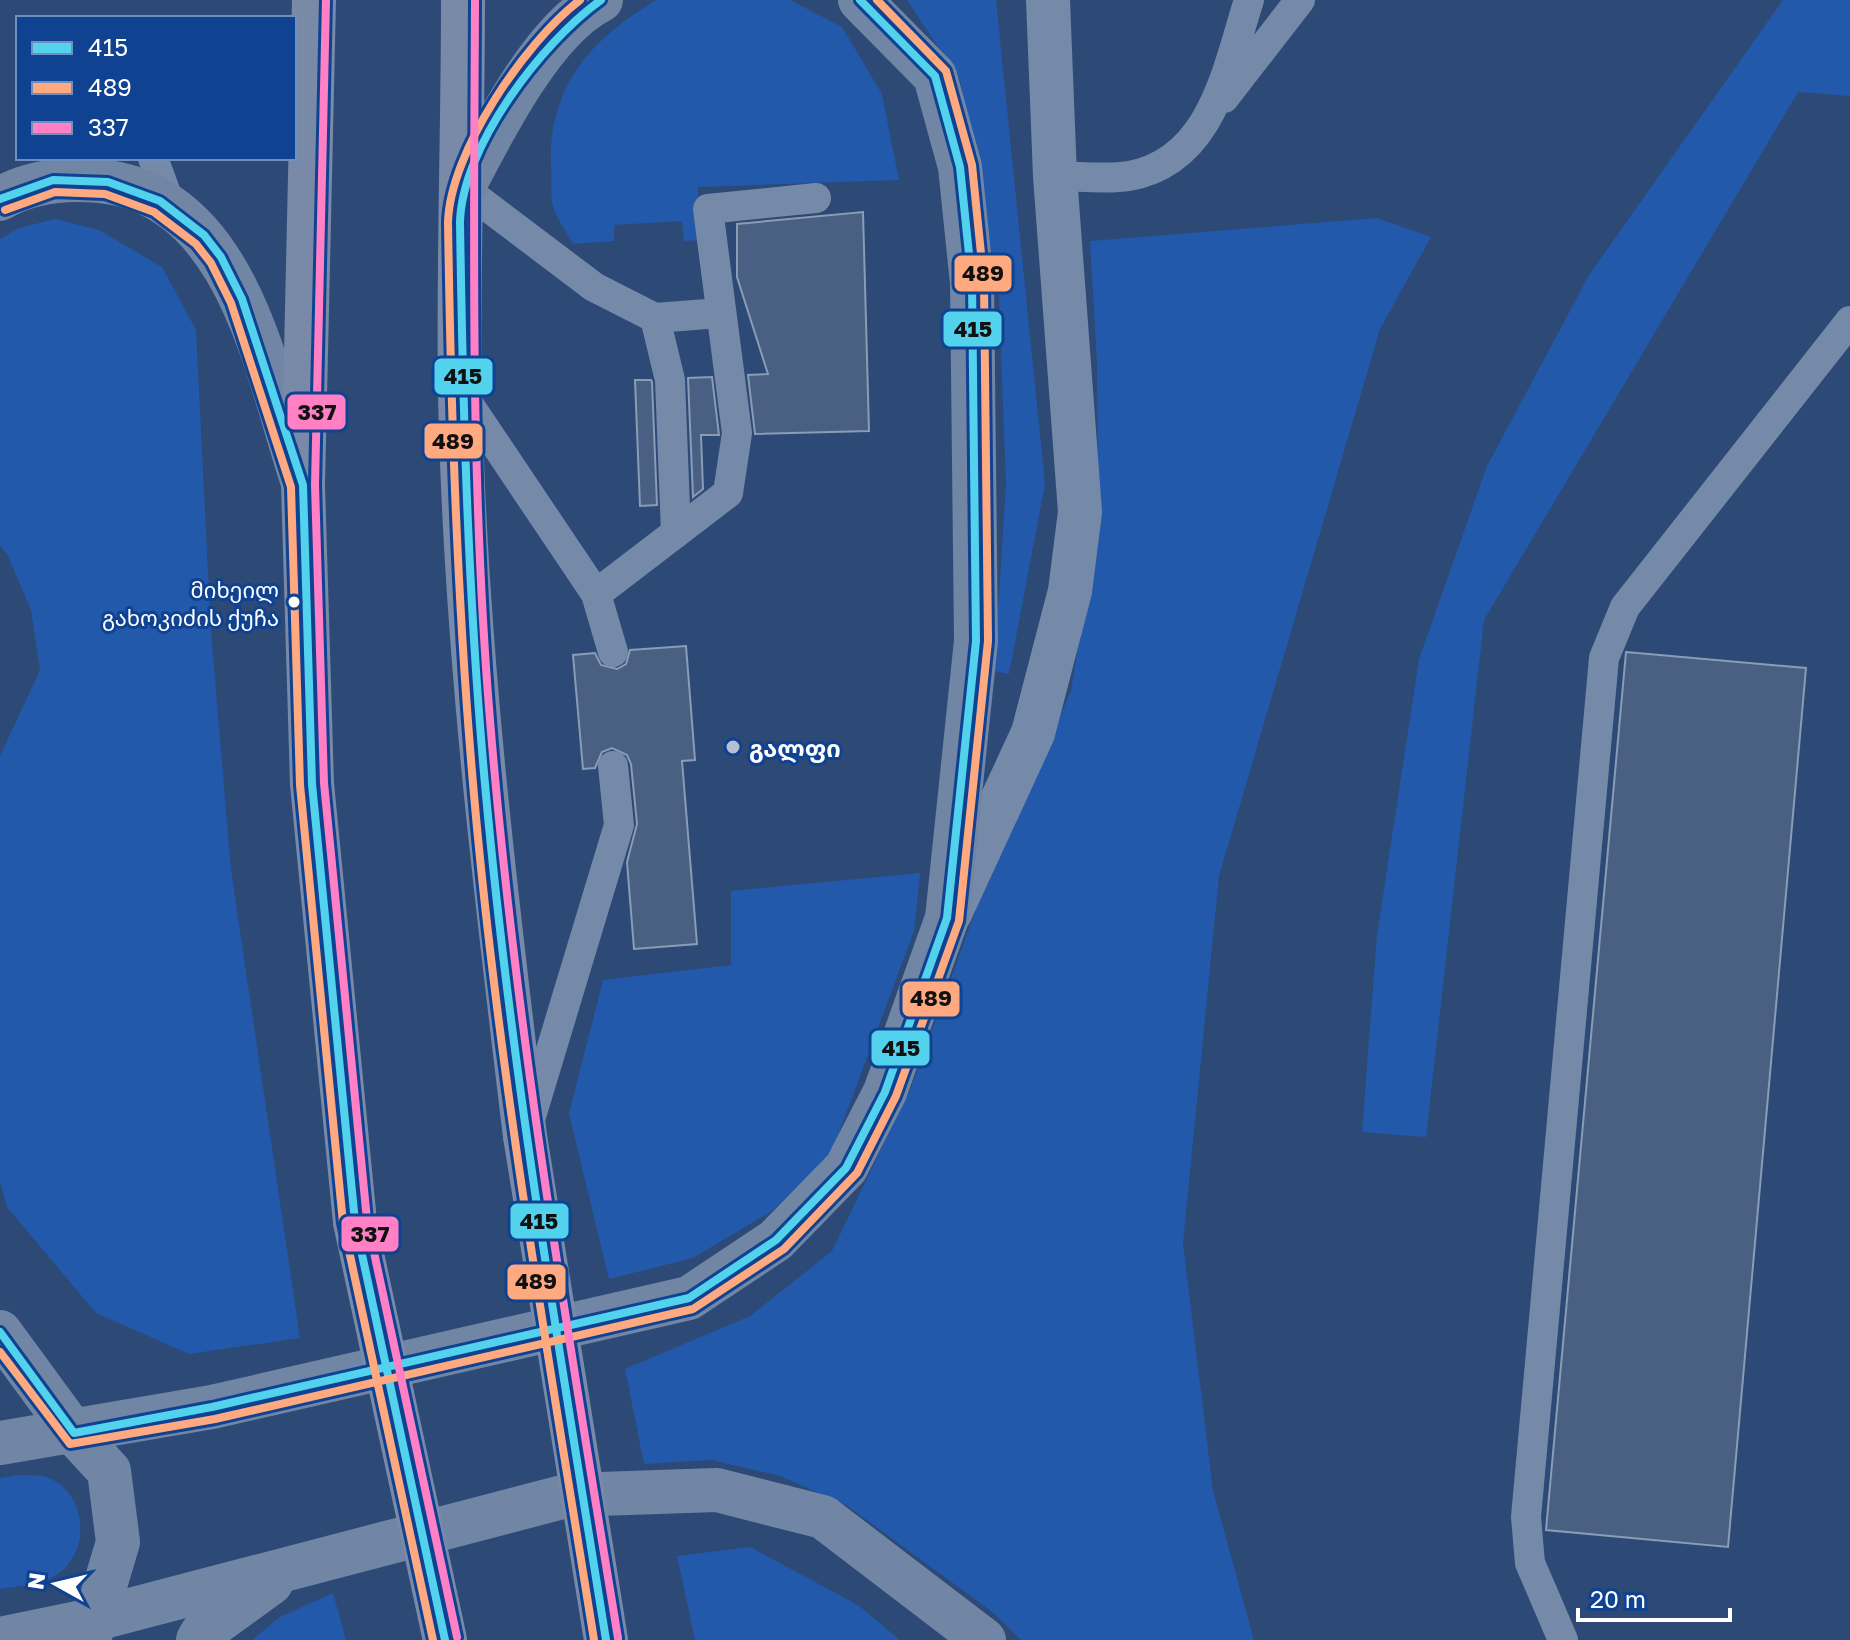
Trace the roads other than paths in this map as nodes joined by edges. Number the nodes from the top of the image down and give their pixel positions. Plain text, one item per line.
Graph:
1 (314, 0) edge
2 (463, 0) edge
3 (601, 0) edge
4 (860, 0) edge
5 (1048, 0) edge
6 (1249, 0) edge
7 (1300, 0) edge
8 (1211, 116) junction
9 (154, 160) edge
10 (1055, 176) junction
11 (463, 188) junction
12 (816, 198) dead end
13 (0, 199) edge
14 (171, 207) junction
15 (720, 313) junction
16 (655, 318) junction
17 (1850, 321) edge
18 (460, 393) junction
19 (303, 485) junction
20 (676, 533) junction
21 (596, 594) junction
22 (613, 652) dead end
23 (613, 766) dead end
24 (947, 918) junction
25 (525, 1136) junction
26 (0, 1332) edge
27 (74, 1433) junction
28 (0, 1443) edge
29 (291, 1569) junction
30 (91, 1630) edge
31 (0, 1639) edge
32 (198, 1640) edge
33 (445, 1640) edge
34 (606, 1640) edge
35 (984, 1640) edge
36 (1563, 1640) edge

1 - 19 highway
2 - 11 highway
3 - 11 main road
4 - 24 main road
5 - 10 street
6 - 8 lane
7 - 8 lane
8 - 10 lane
9 - 14 lane
10 - 24 street
11 - 16 lane
11 - 18 highway
12 - 15 lane
13 - 14 main road
14 - 19 main road
15 - 16 lane
15 - 20 lane
16 - 20 lane
17 - 36 lane
18 - 21 lane
18 - 25 highway
19 - 33 highway, bridge
20 - 21 lane
21 - 22 lane
23 - 25 lane
24 - 27 main road
25 - 34 highway, bridge
26 - 27 main road
27 - 28 main road
27 - 30 main road
29 - 30 main road
29 - 32 main road
29 - 35 main road
30 - 31 main road

